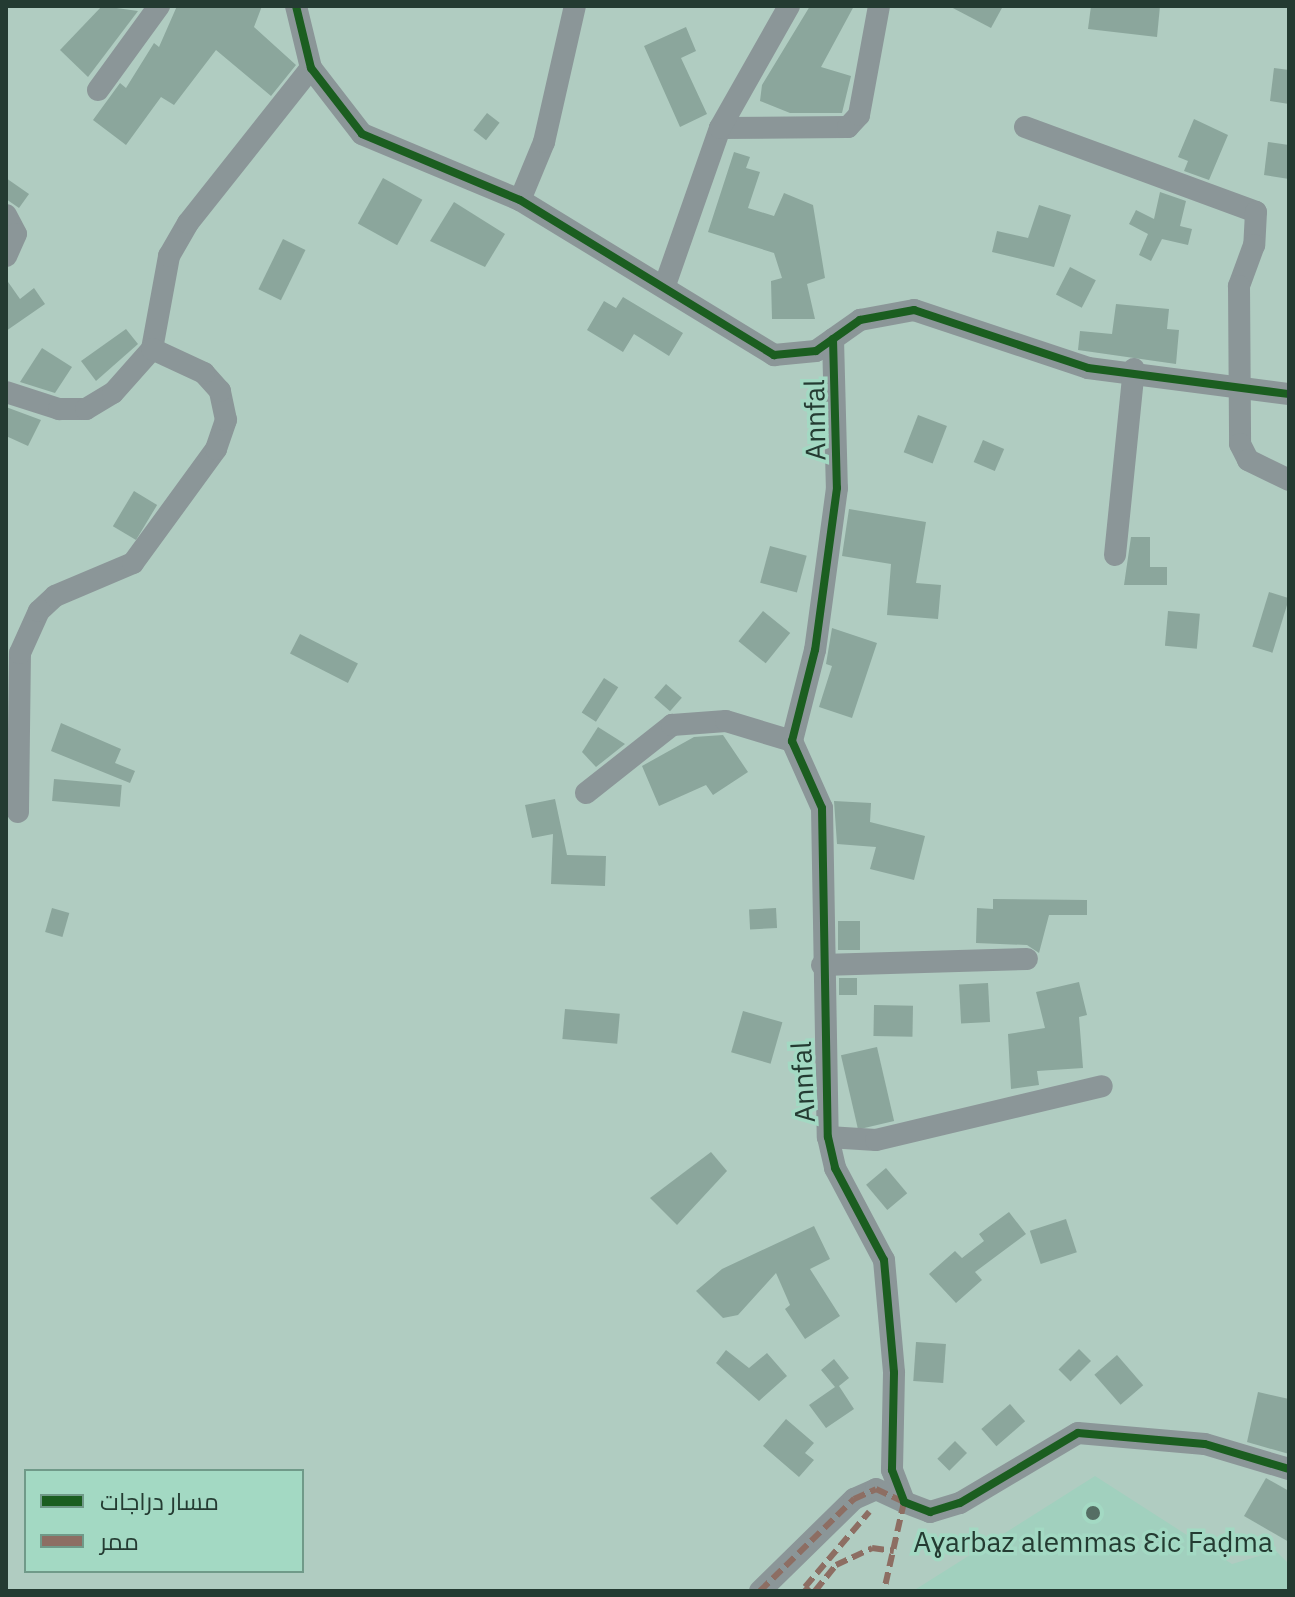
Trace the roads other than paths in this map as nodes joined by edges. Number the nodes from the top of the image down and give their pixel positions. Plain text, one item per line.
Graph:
1 (159, 6) edge
2 (296, 6) edge
3 (575, 6) edge
4 (789, 6) edge
5 (879, 6) edge
6 (311, 68) junction
7 (98, 90) dead end
8 (1025, 127) dead end
9 (720, 128) junction
10 (520, 200) junction
11 (6, 215) edge
12 (6, 256) edge
13 (665, 285) junction
14 (833, 339) junction
15 (152, 349) junction
16 (1134, 369) junction
17 (1245, 390) junction
18 (6, 392) edge
19 (1289, 394) edge
20 (1289, 480) edge
21 (1115, 555) dead end
22 (792, 741) junction
23 (586, 793) dead end
24 (18, 812) dead end
25 (1027, 959) dead end
26 (822, 965) junction
27 (1102, 1086) dead end
28 (828, 1137) junction
29 (1289, 1469) edge
30 (904, 1502) junction
31 (760, 1591) edge

1 - 7 street
2 - 6 street
3 - 10 street
4 - 9 street
5 - 9 street
6 - 10 street
6 - 15 street
8 - 17 street
9 - 13 street
10 - 13 street
11 - 12 street
13 - 14 street
14 - 16 street
14 - 22 street, Annfal
15 - 18 street
15 - 24 street
16 - 17 street
16 - 21 street
17 - 19 street
17 - 20 street
22 - 23 street
22 - 26 street, Annfal
25 - 26 street
26 - 28 street, Annfal
27 - 28 street
28 - 30 street, Annfal
29 - 30 street
30 - 31 street

